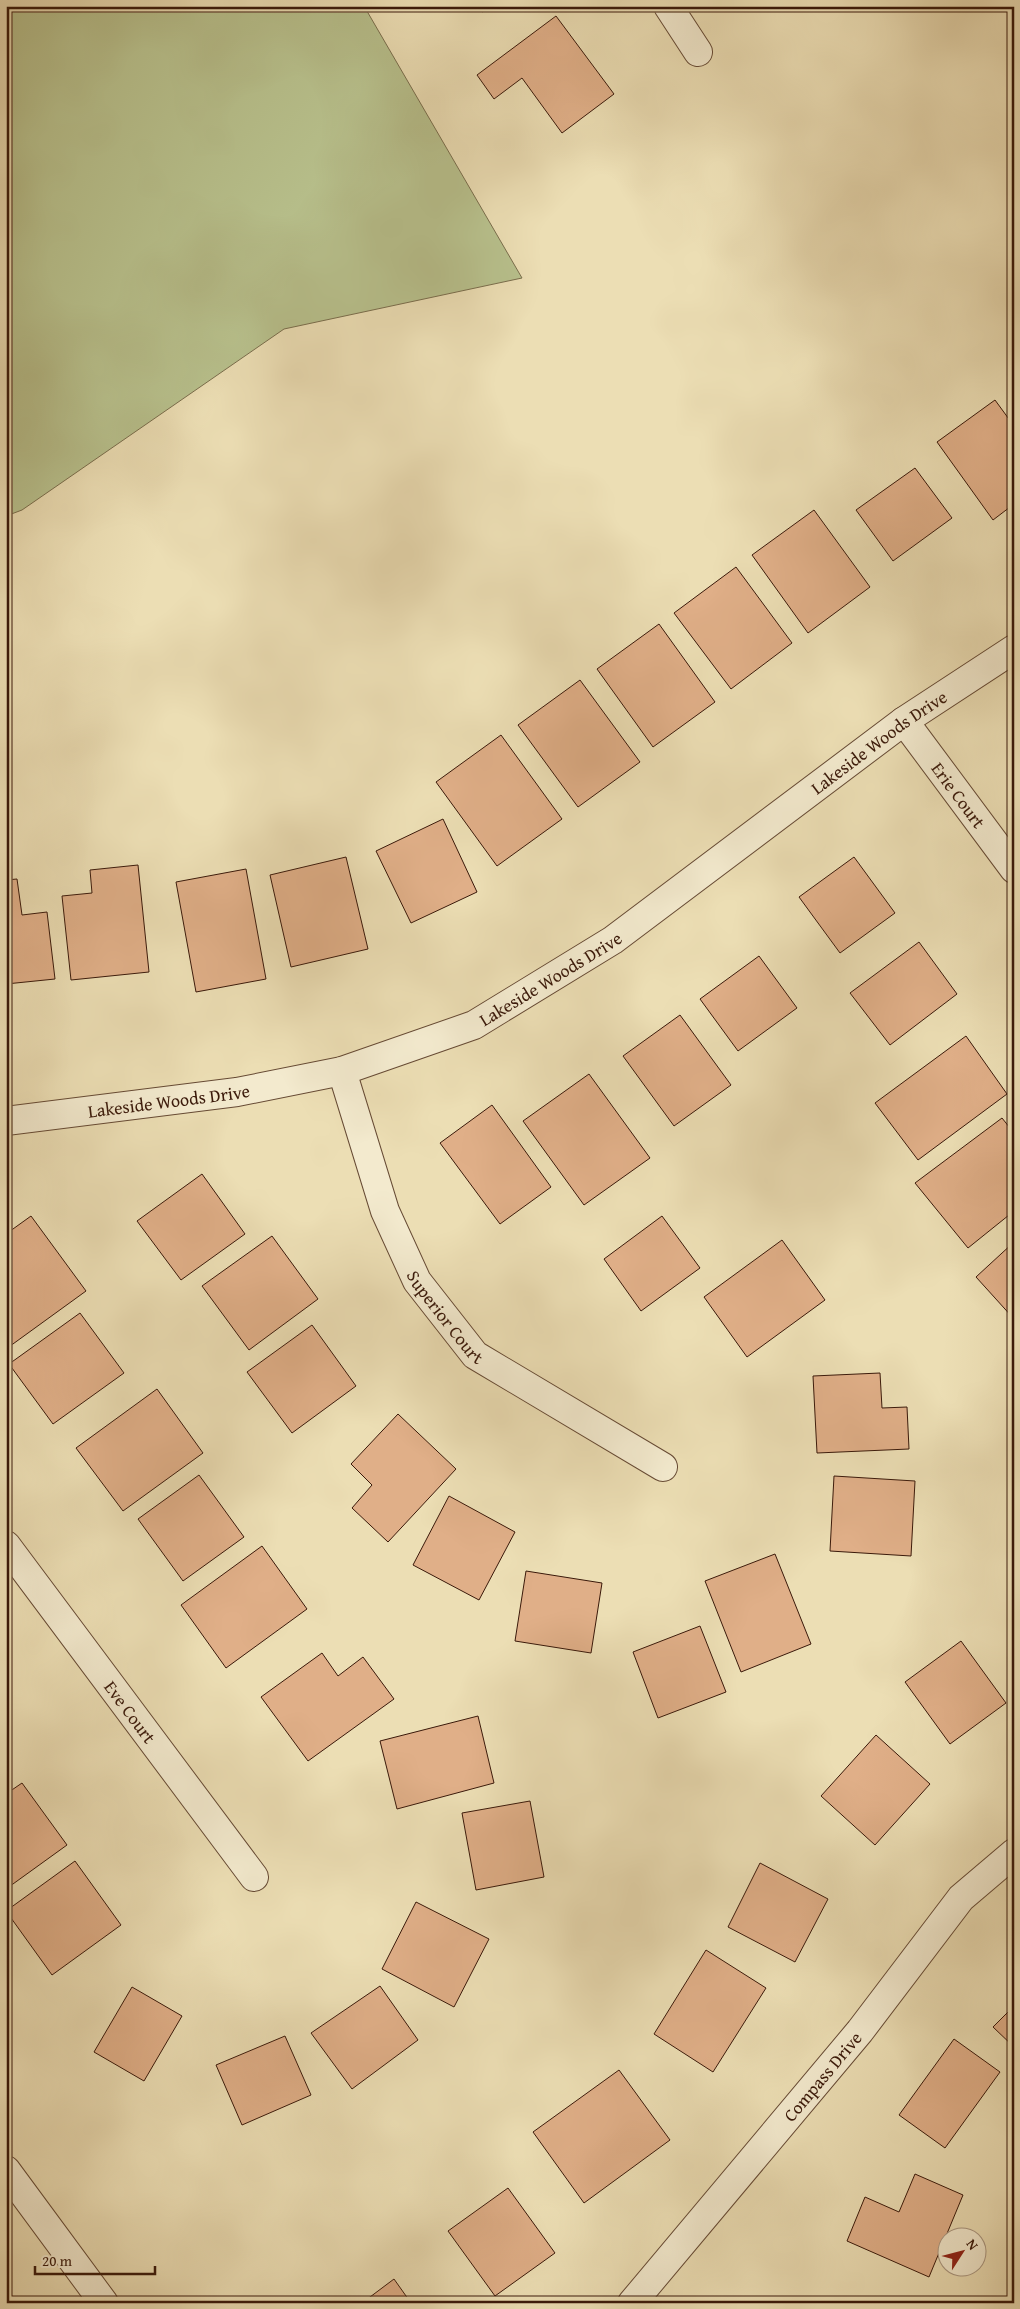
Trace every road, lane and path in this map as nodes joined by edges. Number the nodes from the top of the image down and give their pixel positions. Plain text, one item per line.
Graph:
1 (668, 6) edge
2 (698, 52) dead end
3 (1014, 649) edge
4 (904, 721) junction
5 (1014, 869) edge
6 (342, 1071) junction
7 (6, 1121) edge
8 (664, 1467) dead end
9 (6, 1545) edge
10 (1014, 1853) edge
11 (254, 1877) dead end
12 (6, 2170) edge
13 (104, 2303) edge
14 (632, 2303) edge

1 - 2 street
3 - 4 street, Lakeside Woods Drive
4 - 5 street, Erie Court
4 - 6 street, Lakeside Woods Drive
6 - 7 street, Lakeside Woods Drive
6 - 8 street, Superior Court
9 - 11 street, Eve Court
10 - 14 street, Compass Drive
12 - 13 street

